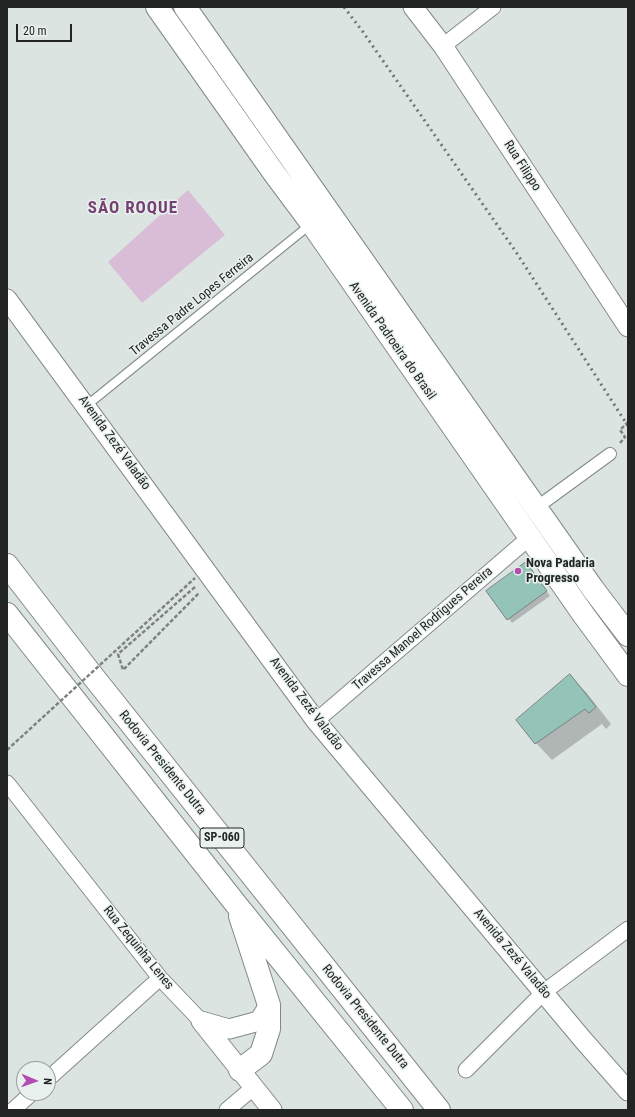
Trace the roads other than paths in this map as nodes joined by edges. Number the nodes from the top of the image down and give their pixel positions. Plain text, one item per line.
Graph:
1 (157, 7) edge
2 (185, 7) edge
3 (413, 7) edge
4 (492, 7) edge
5 (443, 46) junction
6 (312, 224) junction
7 (7, 299) edge
8 (628, 327) edge
9 (86, 406) junction
10 (610, 454) road end
11 (536, 508) junction
12 (530, 537) junction
13 (7, 565) edge
14 (7, 614) edge
15 (628, 635) edge
16 (628, 675) edge
17 (316, 721) junction
18 (7, 783) edge
19 (235, 903) junction
20 (628, 929) edge
21 (160, 978) junction
22 (544, 992) junction
23 (269, 1005) junction
24 (200, 1021) junction
25 (240, 1070) junction
26 (466, 1070) dead end
27 (56, 1071) edge
28 (254, 1087) junction
29 (628, 1091) edge
30 (23, 1101) edge
31 (13, 1110) edge
32 (228, 1110) edge
33 (272, 1110) edge
34 (402, 1110) edge
35 (439, 1110) edge

1 - 6 main road, Avenida Padroeira do Brasil
2 - 11 main road, Avenida Padroeira do Brasil
3 - 5 street, Rua Filippo
4 - 5 street
5 - 8 street, Rua Filippo
6 - 9 lane, Travessa Padre Lopes Ferreira
6 - 12 main road, Avenida Padroeira do Brasil
7 - 9 street, Avenida Zezé Valadão
9 - 17 street, Avenida Zezé Valadão
10 - 11 street
11 - 15 main road, Avenida Padroeira do Brasil
12 - 16 main road, Avenida Padroeira do Brasil
12 - 17 street, Travessa Manoel Rodrigues Pereira
13 - 35 main road, Rodovia Presidente Dutra / SP-060
14 - 19 main road, SP-060
17 - 22 street, Avenida Zezé Valadão
18 - 21 street, Rua Zequinha Lenes
19 - 23 main road
19 - 34 main road, SP-060
20 - 22 street
21 - 24 street, Rua Zequinha Lenes
21 - 27 street
22 - 26 street
22 - 29 street, Avenida Zezé Valadão
23 - 24 street
23 - 25 main road
24 - 25 street, Rua Zequinha Lenes
25 - 28 street, Rua Zequinha Lenes
28 - 32 street
28 - 33 street, Rua Zequinha Lenes
30 - 31 street

